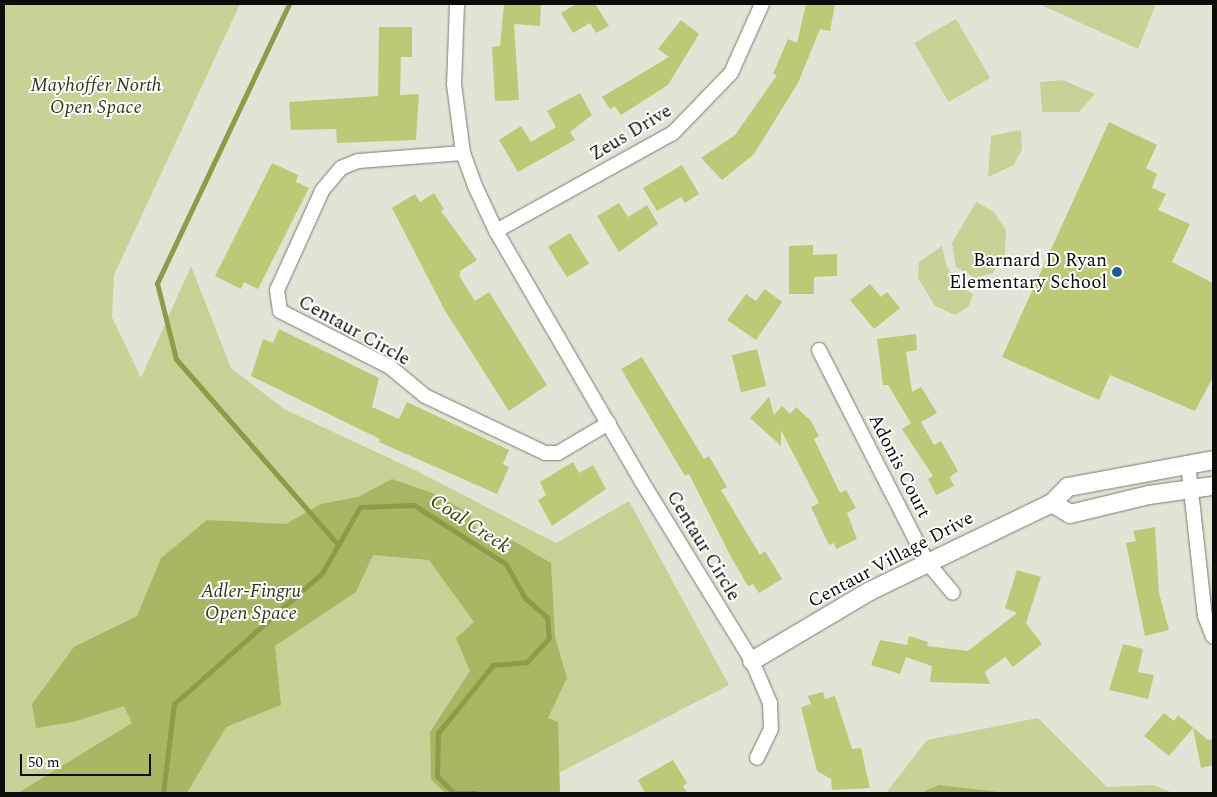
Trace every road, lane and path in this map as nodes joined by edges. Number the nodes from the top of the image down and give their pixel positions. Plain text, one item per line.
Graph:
1 (457, 4) edge
2 (762, 4) edge
3 (463, 153) junction
4 (496, 231) junction
5 (819, 350) dead end
6 (609, 423) junction
7 (1213, 460) edge
8 (1188, 463) junction
9 (1213, 486) edge
10 (1191, 490) junction
11 (1052, 503) junction
12 (927, 562) junction
13 (953, 593) dead end
14 (1213, 637) edge
15 (752, 660) junction
16 (757, 758) dead end

1 - 3 street, Centaur Circle
2 - 4 street, Zeus Drive
3 - 4 street, Centaur Circle
3 - 6 street, Centaur Circle
4 - 6 street, Centaur Circle
5 - 12 street, Adonis Court
6 - 15 street, Centaur Circle
7 - 8 street, Centaur Village Drive
8 - 10 street
8 - 11 street, Centaur Village Drive
9 - 10 street
10 - 11 street
10 - 14 street
11 - 12 street, Centaur Village Drive
12 - 13 street, Adonis Court
12 - 15 street, Centaur Village Drive
15 - 16 street, Centaur Circle

